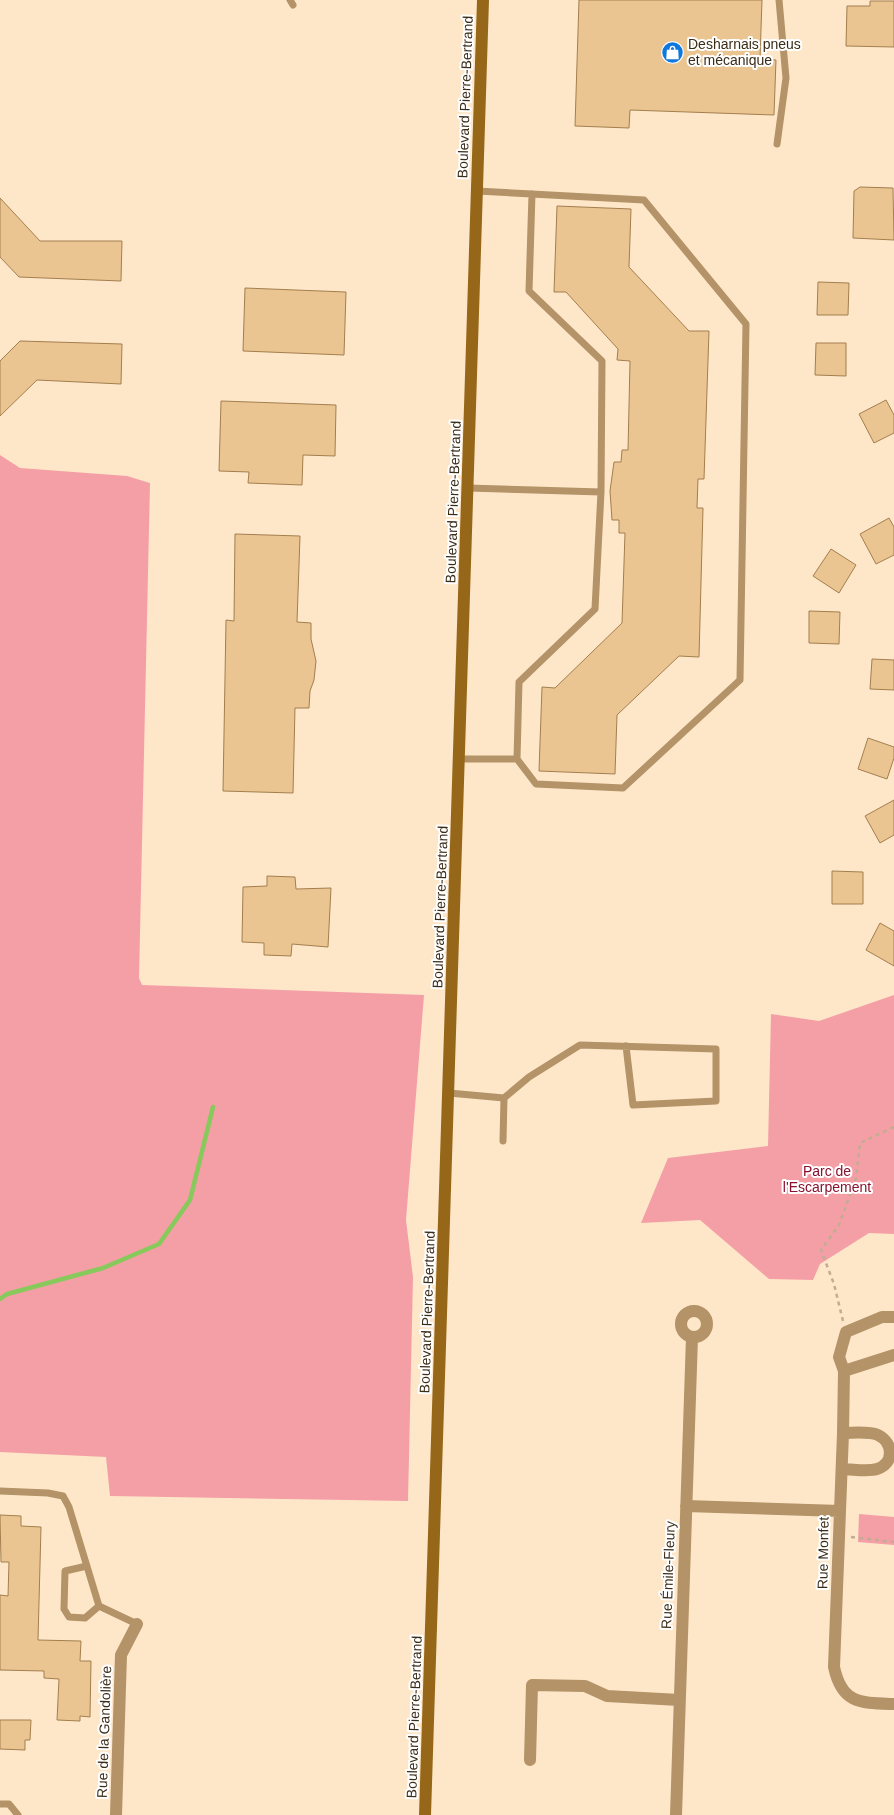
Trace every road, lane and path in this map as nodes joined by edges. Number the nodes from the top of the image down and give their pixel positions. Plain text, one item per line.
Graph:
1 (483, 0) edge
2 (779, 0) edge
3 (777, 144) dead end
4 (477, 191) junction
5 (532, 194) junction
6 (468, 488) junction
7 (601, 492) junction
8 (460, 759) junction
9 (517, 759) junction
10 (626, 1046) junction
11 (449, 1093) junction
12 (504, 1098) junction
13 (894, 1127) edge
14 (504, 1141) dead end
15 (894, 1317) edge
16 (846, 1332) junction
17 (692, 1337) dead end
18 (894, 1355) edge
19 (844, 1371) junction
20 (843, 1433) junction
21 (842, 1468) junction
22 (0, 1491) edge
23 (686, 1506) junction
24 (840, 1511) junction
25 (839, 1536) junction
26 (894, 1542) edge
27 (87, 1566) junction
28 (99, 1606) junction
29 (137, 1624) joint
30 (679, 1700) junction
31 (894, 1704) edge
32 (530, 1760) dead end
33 (0, 1804) edge
34 (18, 1815) edge
35 (116, 1815) edge
36 (425, 1815) edge
37 (676, 1815) edge

1 - 4 main road, Boulevard Pierre-Bertrand
2 - 3 lane
4 - 5 lane
4 - 6 main road, Boulevard Pierre-Bertrand
5 - 7 lane
5 - 9 lane
6 - 7 lane
6 - 8 main road, Boulevard Pierre-Bertrand
7 - 9 lane
8 - 9 lane
8 - 11 main road, Boulevard Pierre-Bertrand
10 - 10 lane
10 - 12 lane
11 - 12 lane
11 - 36 main road, Boulevard Pierre-Bertrand
12 - 14 lane
13 - 16 path
15 - 16 street
16 - 19 street
17 - 23 street, Rue Émile-Fleury
18 - 19 street
19 - 20 street
20 - 21 street
20 - 21 street
21 - 24 street
22 - 27 lane
23 - 24 street, Rue Monfet
23 - 30 street, Rue Émile-Fleury
24 - 25 street, Rue Monfet
25 - 26 path
25 - 31 street, Rue Monfet
27 - 28 lane
27 - 28 lane
28 - 29 lane
29 - 35 street, Rue de la Gandolière
30 - 32 street
30 - 37 street, Rue Émile-Fleury
33 - 34 lane

